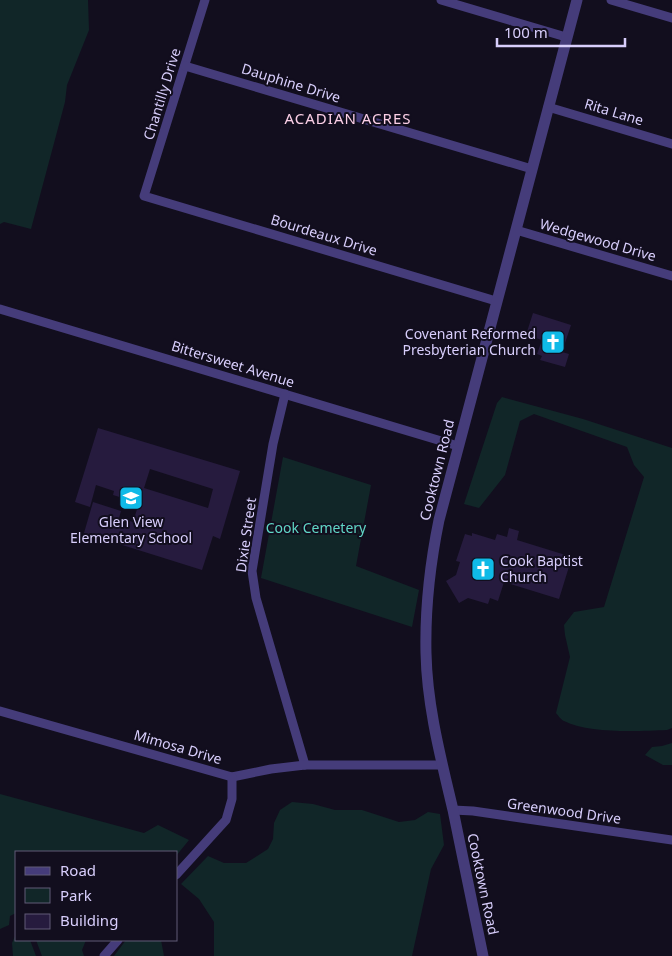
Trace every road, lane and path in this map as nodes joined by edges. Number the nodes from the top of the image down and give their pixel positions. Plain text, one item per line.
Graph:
1 (205, 0) edge
2 (441, 0) edge
3 (577, 0) edge
4 (611, 0) edge
5 (672, 18) edge
6 (566, 37) junction
7 (185, 66) junction
8 (548, 107) junction
9 (672, 144) edge
10 (532, 169) junction
11 (144, 196) joint
12 (516, 230) junction
13 (672, 276) edge
14 (496, 301) junction
15 (0, 309) edge
16 (285, 394) junction
17 (458, 446) junction
18 (0, 711) edge
19 (305, 765) junction
20 (442, 765) junction
21 (232, 777) junction
22 (453, 810) junction
23 (672, 840) edge
24 (178, 873) edge
25 (117, 941) edge
26 (104, 956) edge
27 (482, 956) edge

1 - 7 street, Chantilly Drive
2 - 6 street
3 - 6 street, Cooktown Road
4 - 5 street
6 - 8 street, Cooktown Road
7 - 10 street, Dauphine Drive
7 - 11 street, Chantilly Drive
8 - 9 street, Rita Lane
8 - 10 street, Cooktown Road
10 - 12 street, Cooktown Road
11 - 14 street, Bourdeaux Drive
12 - 13 street, Wedgewood Drive
12 - 14 street, Cooktown Road
14 - 17 street, Cooktown Road
15 - 16 street, Bittersweet Avenue
16 - 17 street, Bittersweet Avenue
16 - 19 street, Dixie Street
17 - 20 street, Cooktown Road
18 - 21 street, Mimosa Drive
19 - 20 street, Mimosa Drive
19 - 21 street, Mimosa Drive
20 - 22 street, Cooktown Road
21 - 24 street
22 - 23 street, Greenwood Drive
22 - 27 street, Cooktown Road
25 - 26 street

